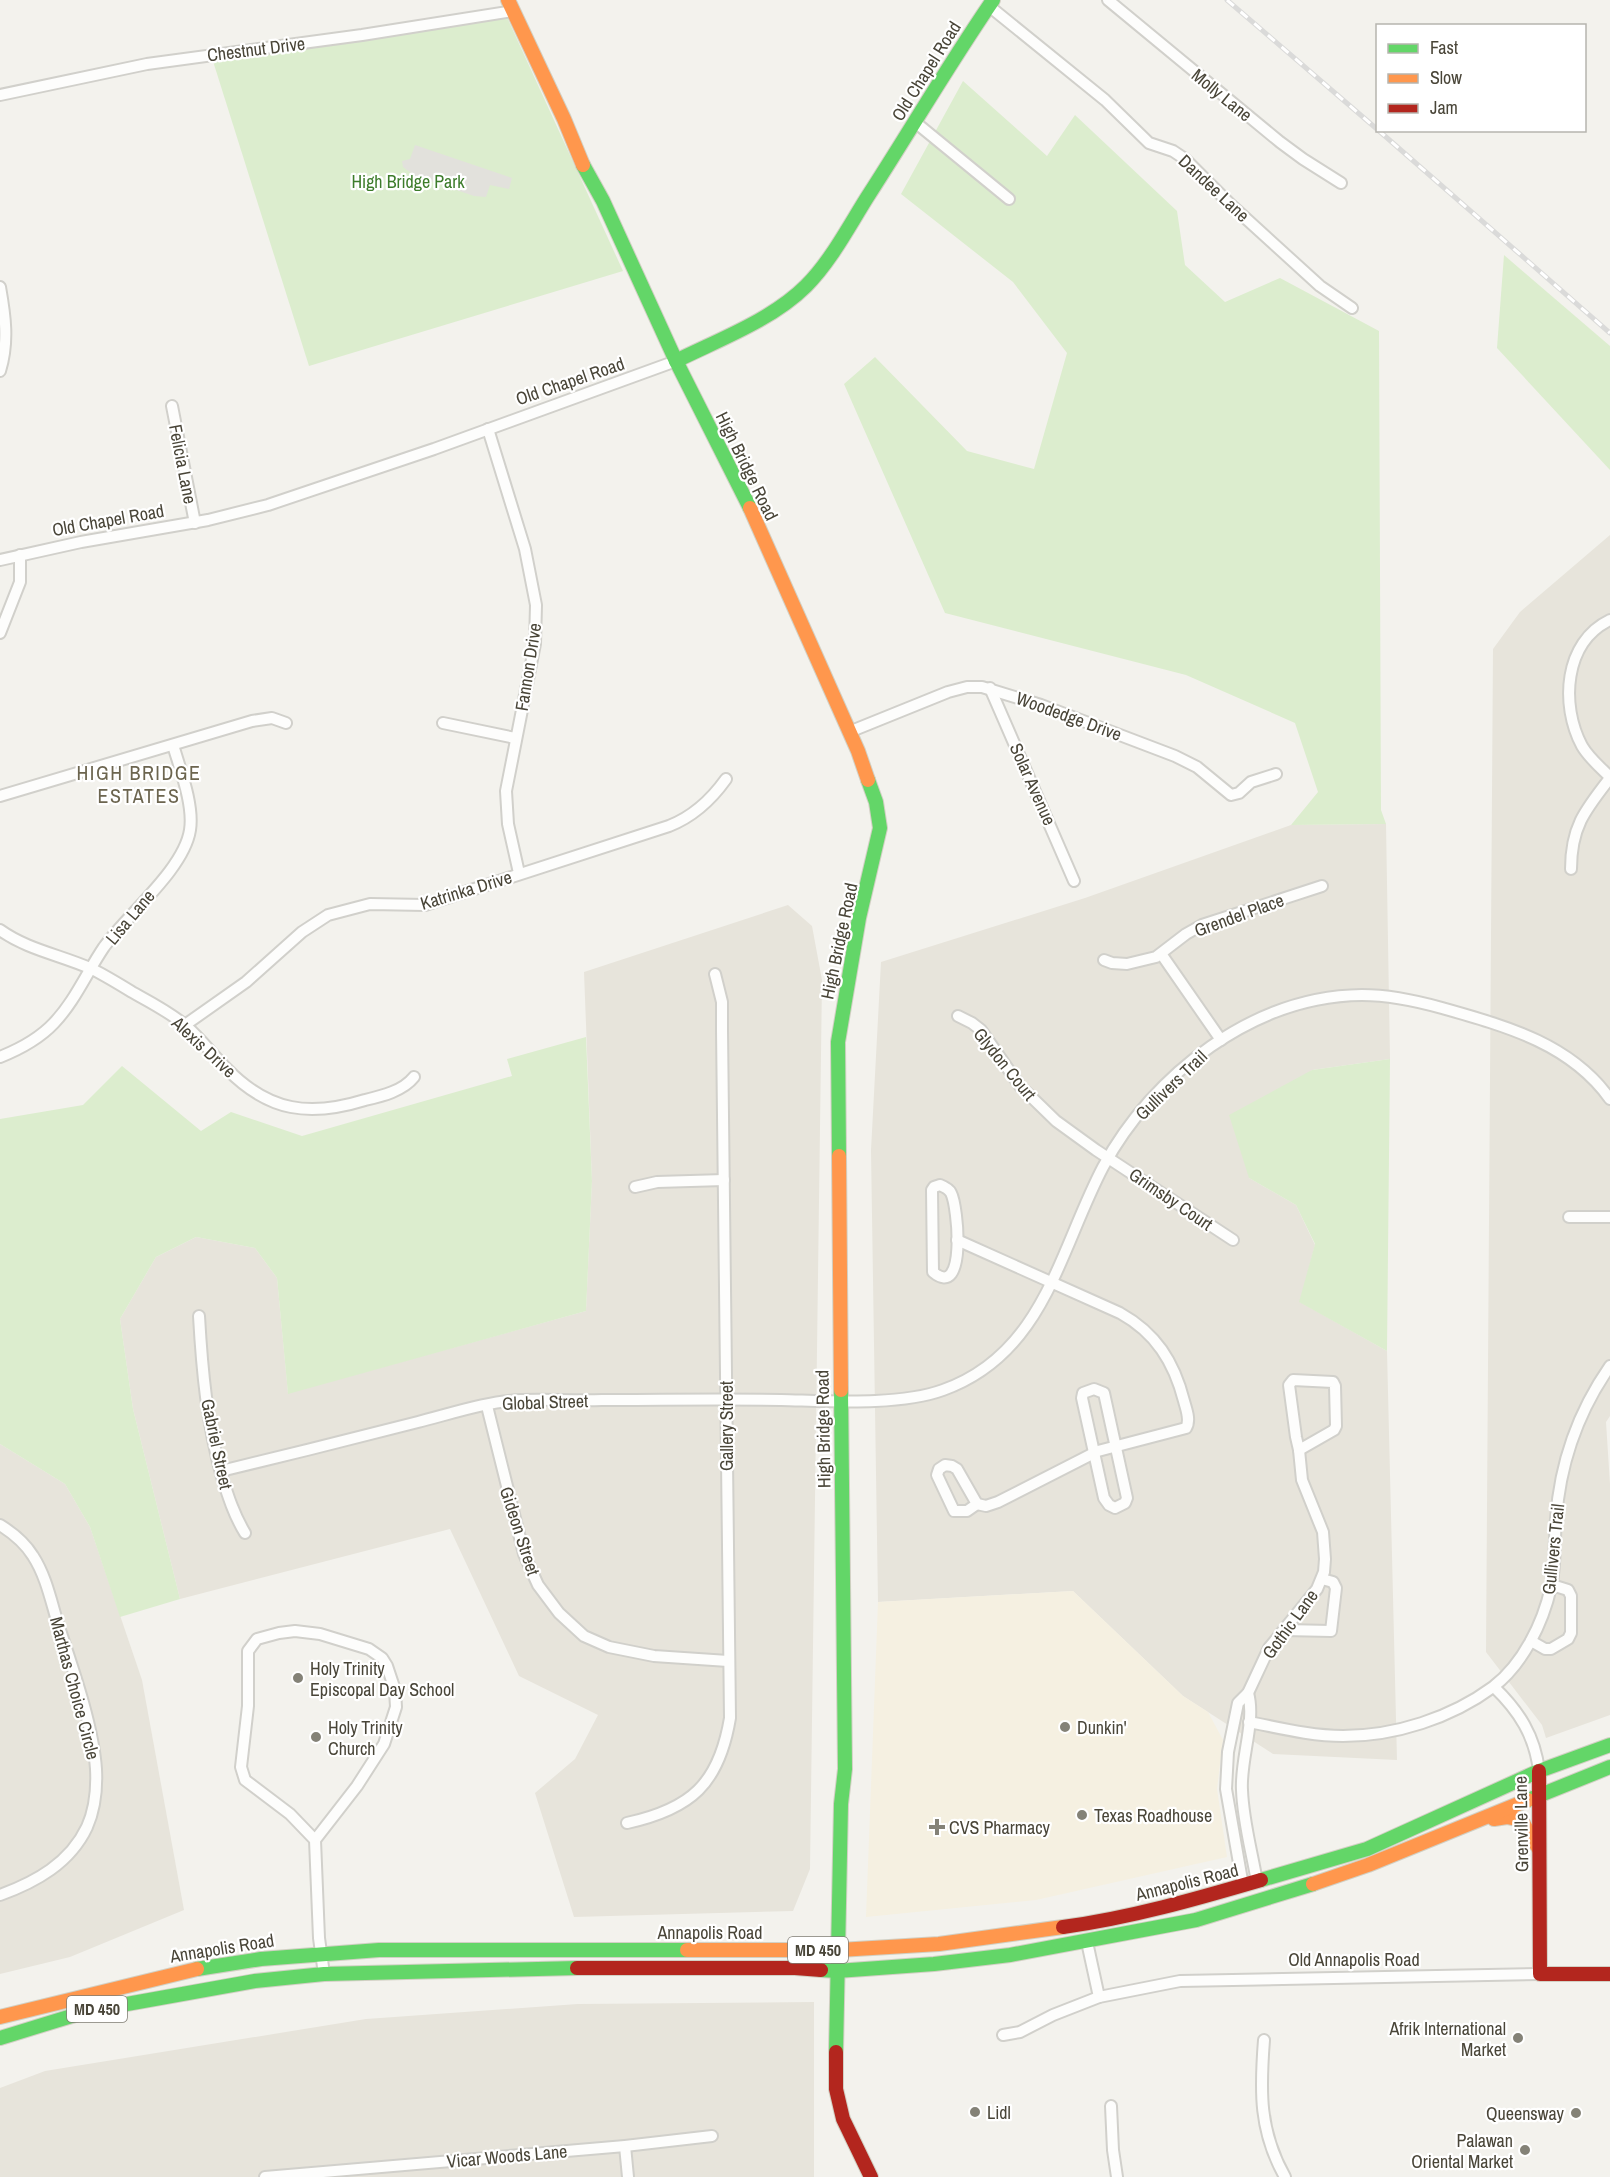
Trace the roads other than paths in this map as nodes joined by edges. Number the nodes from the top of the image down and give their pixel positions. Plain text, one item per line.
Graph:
1 (1108, 0) edge
2 (991, 3) edge
3 (510, 5) edge
4 (0, 95) edge
5 (915, 122) junction
6 (1341, 183) dead end
7 (1009, 199) dead end
8 (0, 287) edge
9 (1352, 308) dead end
10 (676, 361) junction
11 (0, 371) edge
12 (172, 406) dead end
13 (488, 429) junction
14 (195, 523) junction
15 (20, 555) junction
16 (0, 560) edge
17 (1610, 620) edge
18 (0, 633) edge
19 (990, 688) junction
20 (286, 723) dead end
21 (443, 723) dead end
22 (849, 732) junction
23 (515, 738) junction
24 (173, 745) junction
25 (1276, 774) dead end
26 (1610, 777) edge
27 (726, 779) dead end
28 (0, 796) edge
29 (1571, 869) dead end
30 (519, 873) junction
31 (1074, 881) dead end
32 (1322, 886) dead end
33 (0, 930) edge
34 (1162, 955) junction
35 (1104, 960) dead end
36 (92, 969) junction
37 (715, 974) dead end
38 (958, 1016) dead end
39 (185, 1025) junction
40 (1221, 1040) junction
41 (0, 1057) edge
42 (414, 1077) dead end
43 (1608, 1092) edge
44 (1108, 1158) junction
45 (724, 1180) junction
46 (634, 1187) dead end
47 (1569, 1217) dead end
48 (1610, 1217) edge
49 (957, 1240) junction
50 (1233, 1240) dead end
51 (1052, 1282) junction
52 (199, 1316) dead end
53 (1610, 1366) edge
54 (726, 1399) junction
55 (841, 1401) junction
56 (487, 1406) junction
57 (1116, 1445) junction
58 (1299, 1450) junction
59 (1094, 1453) junction
60 (221, 1471) junction
61 (977, 1504) junction
62 (0, 1525) edge
63 (245, 1533) dead end
64 (1322, 1579) junction
65 (1552, 1585) junction
66 (1284, 1630) junction
67 (1531, 1641) junction
68 (728, 1661) junction
69 (1494, 1687) junction
70 (1248, 1693) junction
71 (1249, 1722) junction
72 (1610, 1745) edge
73 (1610, 1767) edge
74 (1539, 1771) junction
75 (1540, 1796) junction
76 (1477, 1821) junction
77 (627, 1823) dead end
78 (315, 1840) junction
79 (1539, 1850) junction
80 (1257, 1882) junction
81 (1243, 1886) junction
82 (0, 1895) edge
83 (1087, 1942) junction
84 (839, 1950) junction
85 (321, 1953) junction
86 (837, 1971) junction
87 (324, 1974) junction
88 (1540, 1974) junction
89 (1610, 1974) edge
90 (1099, 1997) junction
91 (0, 2017) edge
92 (1004, 2035) dead end
93 (0, 2038) edge
94 (1264, 2040) dead end
95 (1111, 2106) dead end
96 (712, 2136) dead end
97 (626, 2146) junction
98 (340, 2174) edge
99 (265, 2177) edge
100 (628, 2177) edge
101 (871, 2177) edge
102 (1117, 2177) edge
103 (1286, 2177) edge

1 - 6 street, Molly Lane
2 - 5 main road, Old Chapel Road
2 - 9 street, Dandee Lane
3 - 4 street, Chestnut Drive
3 - 10 main road, High Bridge Road
5 - 7 street
5 - 10 main road, Old Chapel Road
8 - 11 street
10 - 13 street, Old Chapel Road
10 - 22 main road, High Bridge Road
12 - 14 street, Felicia Lane
13 - 14 street, Old Chapel Road
13 - 23 street, Fannon Drive
14 - 15 street, Old Chapel Road
15 - 16 street, Old Chapel Road
15 - 18 street
17 - 26 street
19 - 22 street, Woodedge Drive
19 - 25 street, Woodedge Drive
19 - 31 street, Solar Avenue
20 - 24 street
21 - 23 street
22 - 55 main road, High Bridge Road
23 - 30 street, Fannon Drive
24 - 28 street
24 - 36 street, Lisa Lane
26 - 29 street
27 - 30 street, Katrinka Drive
30 - 39 street, Katrinka Drive
32 - 34 street, Grendel Place
33 - 36 street, Alexis Drive
34 - 35 street, Grendel Place
34 - 40 street
36 - 39 street, Alexis Drive
36 - 41 street, Lisa Lane
37 - 45 street, Gallery Street
38 - 44 street, Glydon Court
39 - 42 street, Alexis Drive
40 - 43 street, Gullivers Trail
40 - 44 street, Gullivers Trail
44 - 50 street, Grimsby Court
44 - 51 street, Gullivers Trail
45 - 46 street
45 - 54 street, Gallery Street
47 - 48 street
49 - 49 street
49 - 51 street
51 - 55 street, Gullivers Trail
51 - 57 street
52 - 60 street, Gabriel Street
53 - 65 street, Gullivers Trail
54 - 55 street, Global Street
54 - 56 street, Global Street
54 - 68 street, Gallery Street
55 - 84 main road, High Bridge Road
56 - 60 street, Global Street
56 - 68 street, Gideon Street
57 - 59 street
57 - 59 street
57 - 59 street
58 - 58 street, Gothic Lane
58 - 64 street, Gothic Lane
59 - 61 street
60 - 63 street, Gabriel Street
61 - 61 street
62 - 82 street, Marthas Choice Circle
64 - 66 street, Gothic Lane
64 - 66 street
65 - 67 street, Gullivers Trail
65 - 67 street
66 - 70 street, Gothic Lane
67 - 69 street, Gullivers Trail
68 - 77 street, Gallery Street
69 - 71 street, Gullivers Trail
69 - 74 street, Grenville Lane
70 - 71 street, Gothic Lane
70 - 81 street, Gothic Lane
71 - 80 street, Gothic Lane
72 - 74 main road, Annapolis Road / MD 450
73 - 75 main road, Annapolis Road / MD 450
74 - 75 main road, Grenville Lane
74 - 80 main road, Annapolis Road / MD 450
75 - 76 main road, Annapolis Road / MD 450
75 - 79 main road, Grenville Lane
76 - 79 main road
76 - 83 main road, Annapolis Road / MD 450
78 - 78 street
78 - 85 street
79 - 88 main road, Grenville Lane
80 - 81 main road, Annapolis Road / MD 450
81 - 84 main road, Annapolis Road / MD 450
83 - 86 main road, Annapolis Road / MD 450
83 - 90 street
84 - 85 main road, Annapolis Road / MD 450
84 - 86 main road, High Bridge Road
85 - 87 street
85 - 91 main road, Annapolis Road / MD 450
86 - 87 main road, Annapolis Road / MD 450
86 - 101 main road, High Bridge Road
87 - 93 main road, Annapolis Road / MD 450
88 - 89 main road, Old Annapolis Road
88 - 90 street, Old Annapolis Road
90 - 92 street, Old Annapolis Road
94 - 103 street
95 - 102 street
96 - 97 street, Vicar Woods Lane
97 - 98 street, Vicar Woods Lane
97 - 100 street
98 - 99 street, Vicar Woods Lane

